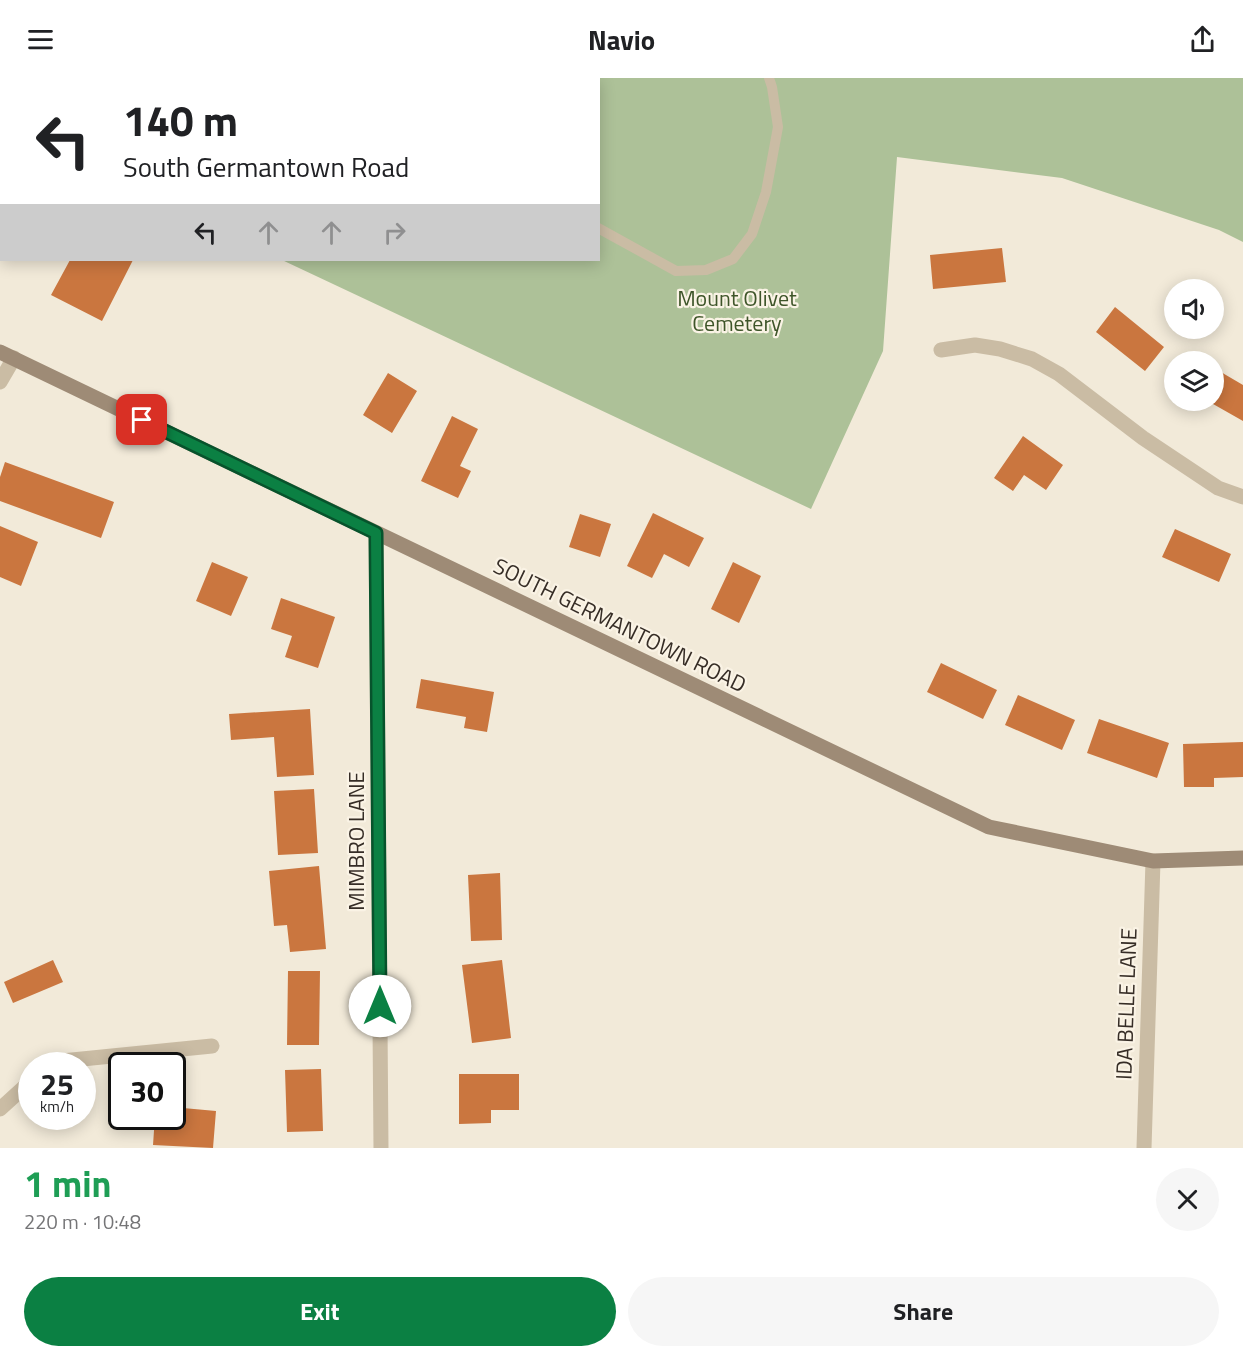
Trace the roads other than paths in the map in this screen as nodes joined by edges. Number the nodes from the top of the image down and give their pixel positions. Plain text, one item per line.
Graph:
1 (769, 78) edge
2 (600, 229) edge
3 (940, 350) dead end
4 (7, 355) edge
5 (0, 382) edge
6 (1243, 497) edge
7 (376, 533) junction
8 (1243, 858) edge
9 (1153, 861) junction
10 (212, 1046) dead end
11 (96, 1057) edge
12 (18, 1093) edge
13 (0, 1109) edge
14 (381, 1148) edge
15 (1144, 1148) edge

1 - 2 lane
3 - 6 street
4 - 5 street
4 - 7 main road, SOUTH GERMANTOWN ROAD
7 - 9 main road, SOUTH GERMANTOWN ROAD
7 - 14 street, MIMBRO LANE
8 - 9 main road, SOUTH GERMANTOWN ROAD
9 - 15 street, IDA BELLE LANE
10 - 11 street
12 - 13 street

